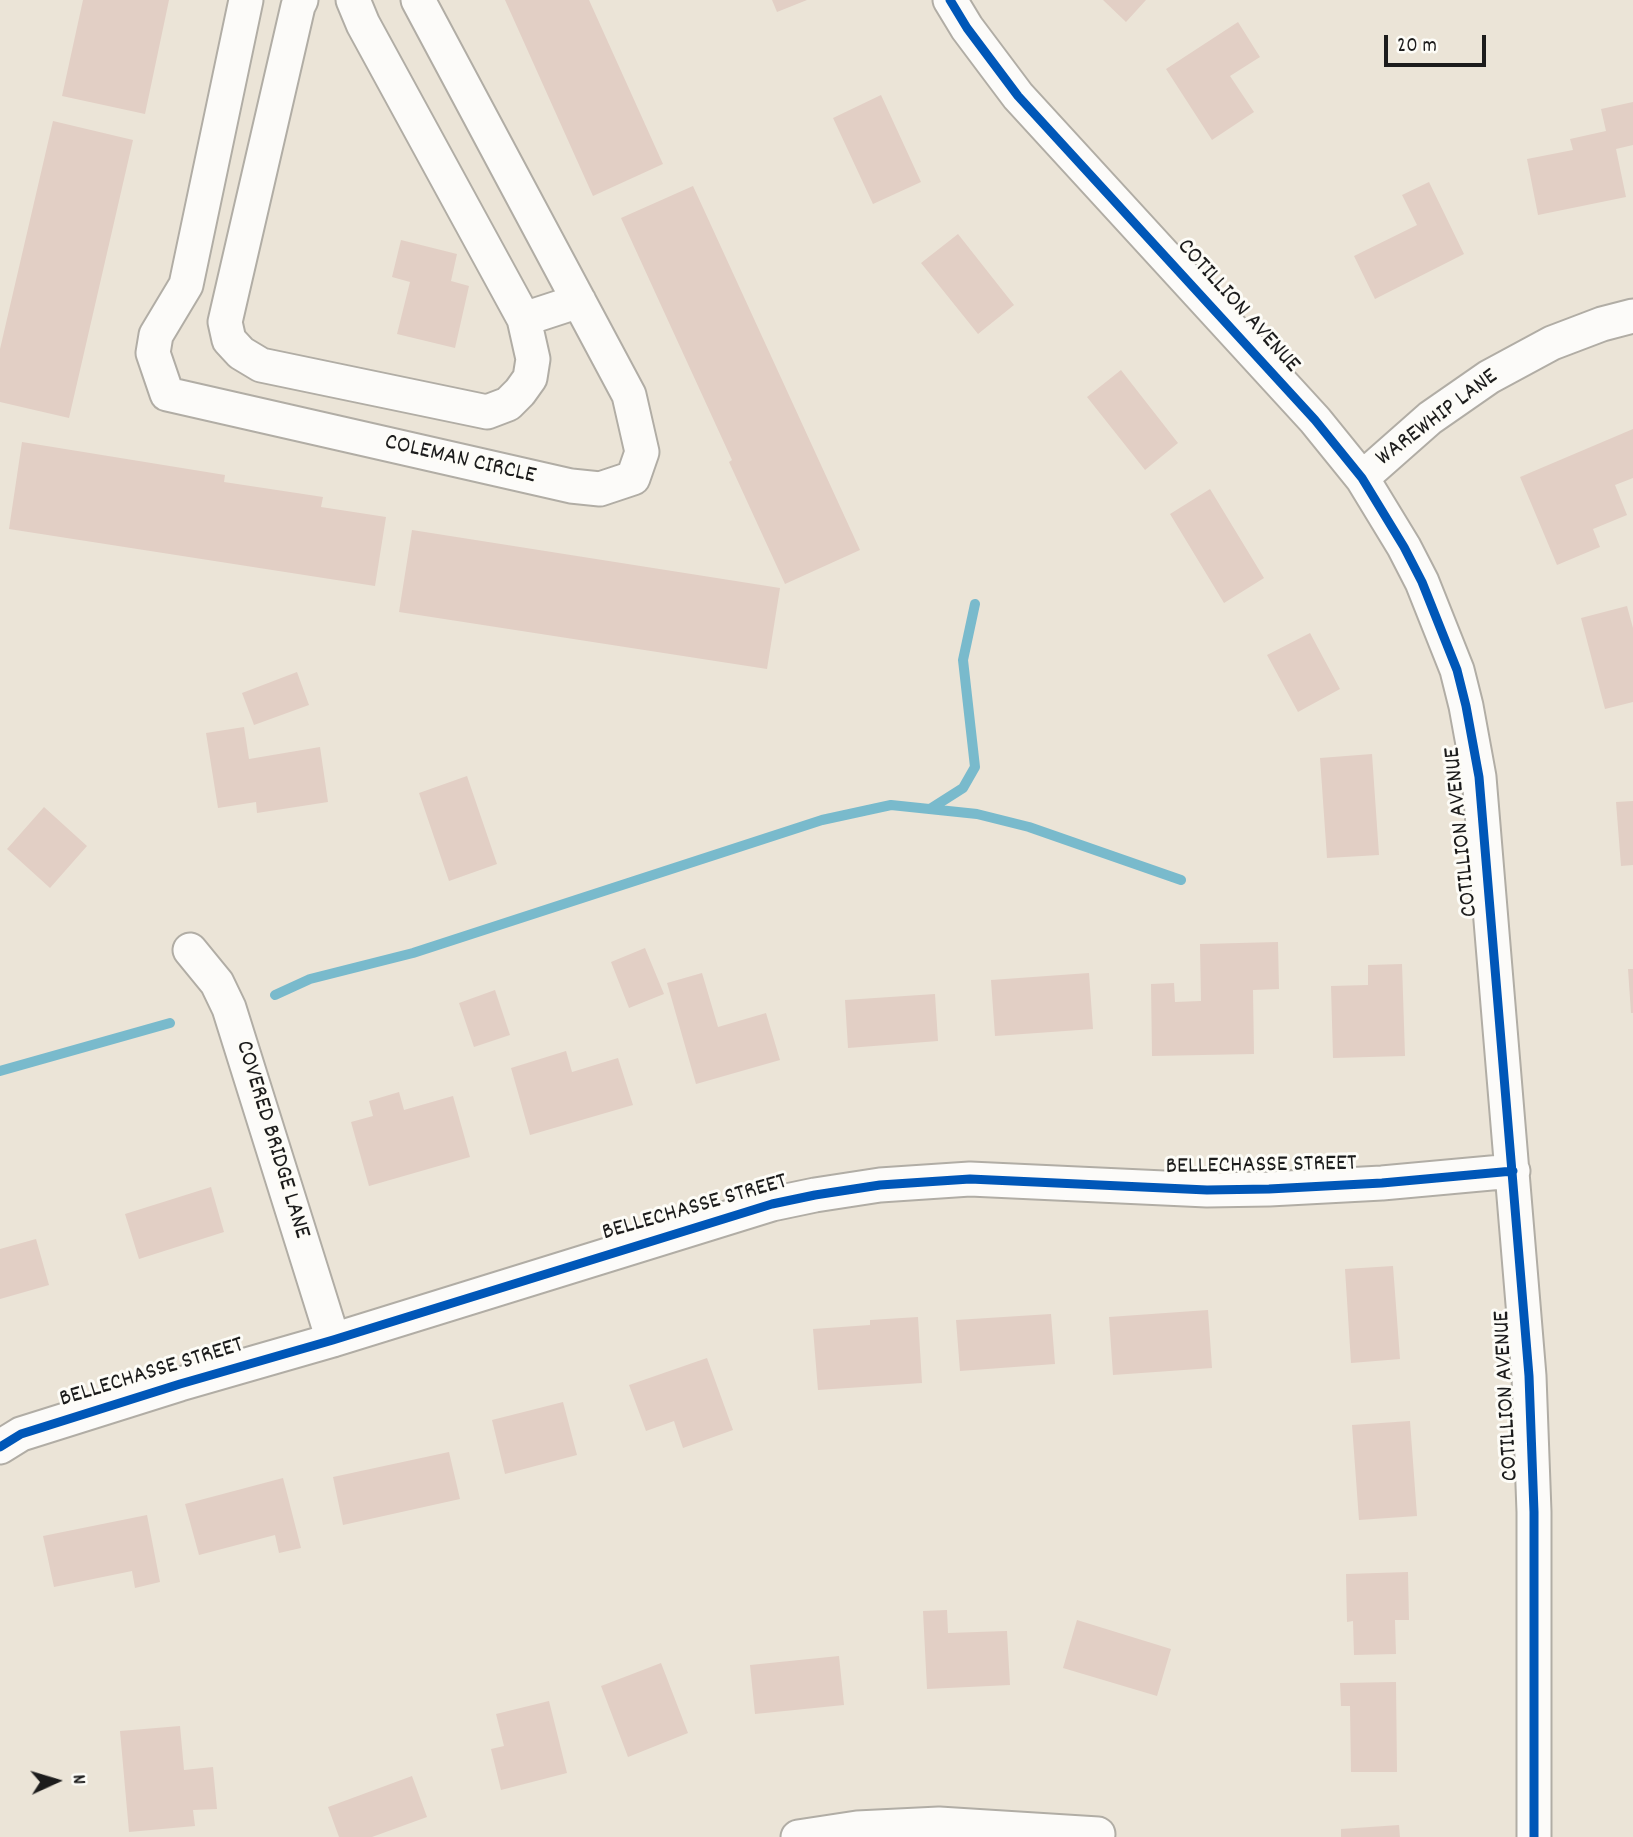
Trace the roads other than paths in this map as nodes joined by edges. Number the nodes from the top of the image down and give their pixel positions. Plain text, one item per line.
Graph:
1 (246, 0) edge
2 (301, 0) edge
3 (352, 0) edge
4 (418, 0) edge
5 (950, 0) edge
6 (186, 285) junction
7 (234, 285) junction
8 (579, 301) junction
9 (1633, 316) edge
10 (524, 319) junction
11 (456, 406) junction
12 (438, 456) junction
13 (1362, 478) junction
14 (190, 950) dead end
15 (1513, 1171) junction
16 (333, 1340) junction
17 (0, 1447) edge
18 (1098, 1834) dead end
19 (798, 1837) edge
20 (1534, 1837) edge

1 - 6 street, COLEMAN CIRCLE
2 - 7 street
3 - 10 street
4 - 8 street, COLEMAN CIRCLE
5 - 13 street, COTILLION AVENUE
6 - 7 street
6 - 12 street, COLEMAN CIRCLE
7 - 11 street
8 - 10 street
8 - 12 street, COLEMAN CIRCLE
9 - 13 street, WAREWHIP LANE
10 - 11 street
11 - 12 street
13 - 15 street, COTILLION AVENUE
14 - 16 street, COVERED BRIDGE LANE
15 - 16 street, BELLECHASSE STREET
15 - 20 street, COTILLION AVENUE
16 - 17 street, BELLECHASSE STREET
18 - 19 street

